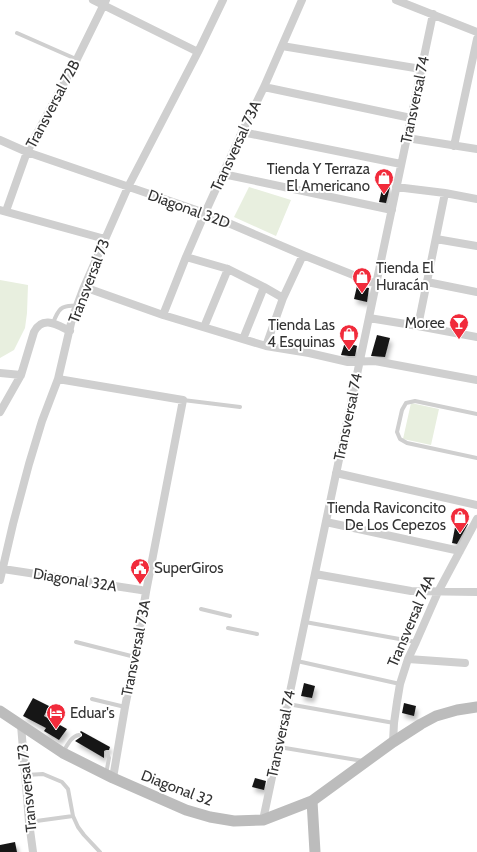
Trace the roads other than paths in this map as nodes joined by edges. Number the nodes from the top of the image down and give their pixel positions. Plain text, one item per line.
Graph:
1 (93, 0) edge
2 (223, 0) edge
3 (302, 0) edge
4 (396, 0) edge
5 (104, 3) edge
6 (433, 14) junction
7 (477, 32) edge
8 (17, 33) dead end
9 (477, 40) edge
10 (282, 46) junction
11 (198, 52) junction
12 (77, 60) junction
13 (421, 69) junction
14 (264, 87) junction
15 (411, 118) junction
16 (242, 132) junction
17 (407, 138) junction
18 (0, 140) edge
19 (454, 146) junction
20 (477, 150) edge
21 (27, 152) junction
22 (401, 164) junction
23 (223, 174) junction
24 (128, 187) junction
25 (396, 187) junction
26 (445, 193) junction
27 (477, 199) edge
28 (3, 210) edge
29 (392, 210) junction
30 (205, 213) junction
31 (105, 239) junction
32 (436, 239) junction
33 (477, 246) edge
34 (302, 255) junction
35 (186, 257) junction
36 (228, 269) junction
37 (427, 282) junction
38 (376, 284) junction
39 (84, 287) junction
40 (264, 287) junction
41 (477, 292) edge
42 (283, 298) junction
43 (77, 306) junction
44 (163, 315) junction
45 (369, 318) junction
46 (53, 323) junction
47 (418, 326) junction
48 (204, 327) junction
49 (70, 331) junction
50 (477, 337) edge
51 (243, 339) junction
52 (266, 346) junction
53 (360, 362) junction
54 (0, 373) edge
55 (21, 375) junction
56 (58, 380) junction
57 (477, 380) edge
58 (183, 400) junction
59 (240, 407) dead end
60 (0, 412) edge
61 (477, 414) edge
62 (477, 458) edge
63 (336, 473) junction
64 (477, 505) edge
65 (477, 519) edge
66 (326, 522) junction
67 (460, 551) junction
68 (3, 569) junction
69 (315, 574) junction
70 (0, 580) edge
71 (146, 592) junction
72 (438, 592) junction
73 (477, 592) edge
74 (201, 609) dead end
75 (230, 616) dead end
76 (305, 622) junction
77 (228, 628) dead end
78 (257, 634) dead end
79 (76, 642) dead end
80 (416, 642) junction
81 (135, 657) junction
82 (408, 659) junction
83 (297, 662) junction
84 (465, 663) dead end
85 (400, 684) junction
86 (92, 699) dead end
87 (288, 704) junction
88 (125, 707) junction
89 (477, 707) edge
90 (0, 711) edge
91 (394, 723) junction
92 (21, 725) junction
93 (78, 735) dead end
94 (393, 742) junction
95 (279, 747) junction
96 (63, 752) junction
97 (107, 753) dead end
98 (367, 762) junction
99 (25, 775) junction
100 (110, 777) junction
101 (312, 801) junction
102 (73, 816) junction
103 (263, 820) junction
104 (30, 822) junction
105 (33, 852) edge
106 (100, 852) edge
107 (315, 852) edge

1 - 5 street
2 - 11 street, Transversal 73
3 - 10 street, Transversal 73A
4 - 6 street
5 - 11 street
5 - 12 street, Transversal 72B
6 - 7 street
6 - 13 street, Transversal 74
8 - 12 lane
9 - 19 street
10 - 13 street
10 - 14 street, Transversal 73A
11 - 24 street, Transversal 73
12 - 21 street, Transversal 72B
13 - 15 street, Transversal 74
14 - 15 street
14 - 16 street, Transversal 73A
15 - 17 street, Transversal 74
16 - 22 street
16 - 23 street, Transversal 73A
17 - 19 street
17 - 22 street, Transversal 74
18 - 21 street, Diagonal 32D
19 - 20 street
21 - 24 street, Diagonal 32D
21 - 28 street, Transversal 72B
22 - 25 street, Transversal 74
23 - 29 street
23 - 30 street, Transversal 73A
24 - 30 street, Diagonal 32D
24 - 31 street, Transversal 73
25 - 26 street
25 - 29 street, Transversal 74
26 - 27 street
26 - 32 street
28 - 31 street
29 - 38 street, Transversal 74
30 - 34 street, Diagonal 32D
30 - 35 street, Transversal 73A
31 - 39 street, Transversal 73
32 - 33 street
32 - 37 street
34 - 38 street, Diagonal 32D
34 - 42 street
35 - 36 street
35 - 44 street, Transversal 73A
36 - 40 street
36 - 48 street
37 - 41 street
37 - 47 street
38 - 45 street, Transversal 74
39 - 43 street, Transversal 73
39 - 44 street
40 - 42 street
40 - 51 street
42 - 52 street
43 - 46 lane
43 - 49 street, Transversal 73
44 - 48 street
45 - 47 street
45 - 53 street, Transversal 74
46 - 49 street
46 - 55 street
47 - 50 street
48 - 51 street
49 - 56 street, Transversal 73
51 - 52 street
52 - 53 street
53 - 57 street
53 - 63 street, Transversal 74
54 - 55 street
55 - 60 street
56 - 58 street
56 - 68 street, Transversal 73
58 - 59 lane
58 - 71 street, Transversal 73A
61 - 62 lane
63 - 64 street
63 - 66 street, Transversal 74
65 - 67 street, Transversal 74A
66 - 67 street
66 - 69 street, Transversal 74
67 - 72 street, Transversal 74A
68 - 70 street, Transversal 73
68 - 71 street, Diagonal 32A
69 - 72 street
69 - 76 street, Transversal 74
71 - 81 street, Transversal 73A
72 - 73 street
72 - 80 street, Transversal 74A
74 - 75 lane
76 - 80 lane
76 - 83 street, Transversal 74
77 - 78 lane
79 - 81 lane
80 - 82 street, Transversal 74A
81 - 88 street, Transversal 73A
82 - 84 street
82 - 85 street, Transversal 74A
83 - 85 lane
83 - 87 street, Transversal 74
85 - 91 street, Transversal 74A
86 - 88 lane
87 - 91 lane
87 - 95 street, Transversal 74
88 - 100 street, Transversal 73A
89 - 94 street, Diagonal 32
90 - 92 street, Diagonal 32
91 - 94 street, Transversal 74A
92 - 96 street, Diagonal 32
92 - 99 street, Transversal 73
93 - 96 lane
94 - 98 street, Diagonal 32
95 - 98 lane
95 - 103 street, Transversal 74
96 - 100 street, Diagonal 32
97 - 100 lane
98 - 101 street, Diagonal 32
99 - 102 lane
99 - 104 street, Transversal 73
100 - 103 street, Diagonal 32
101 - 103 street, Diagonal 32
101 - 107 street
102 - 104 lane
102 - 106 lane
104 - 105 street, Transversal 73

